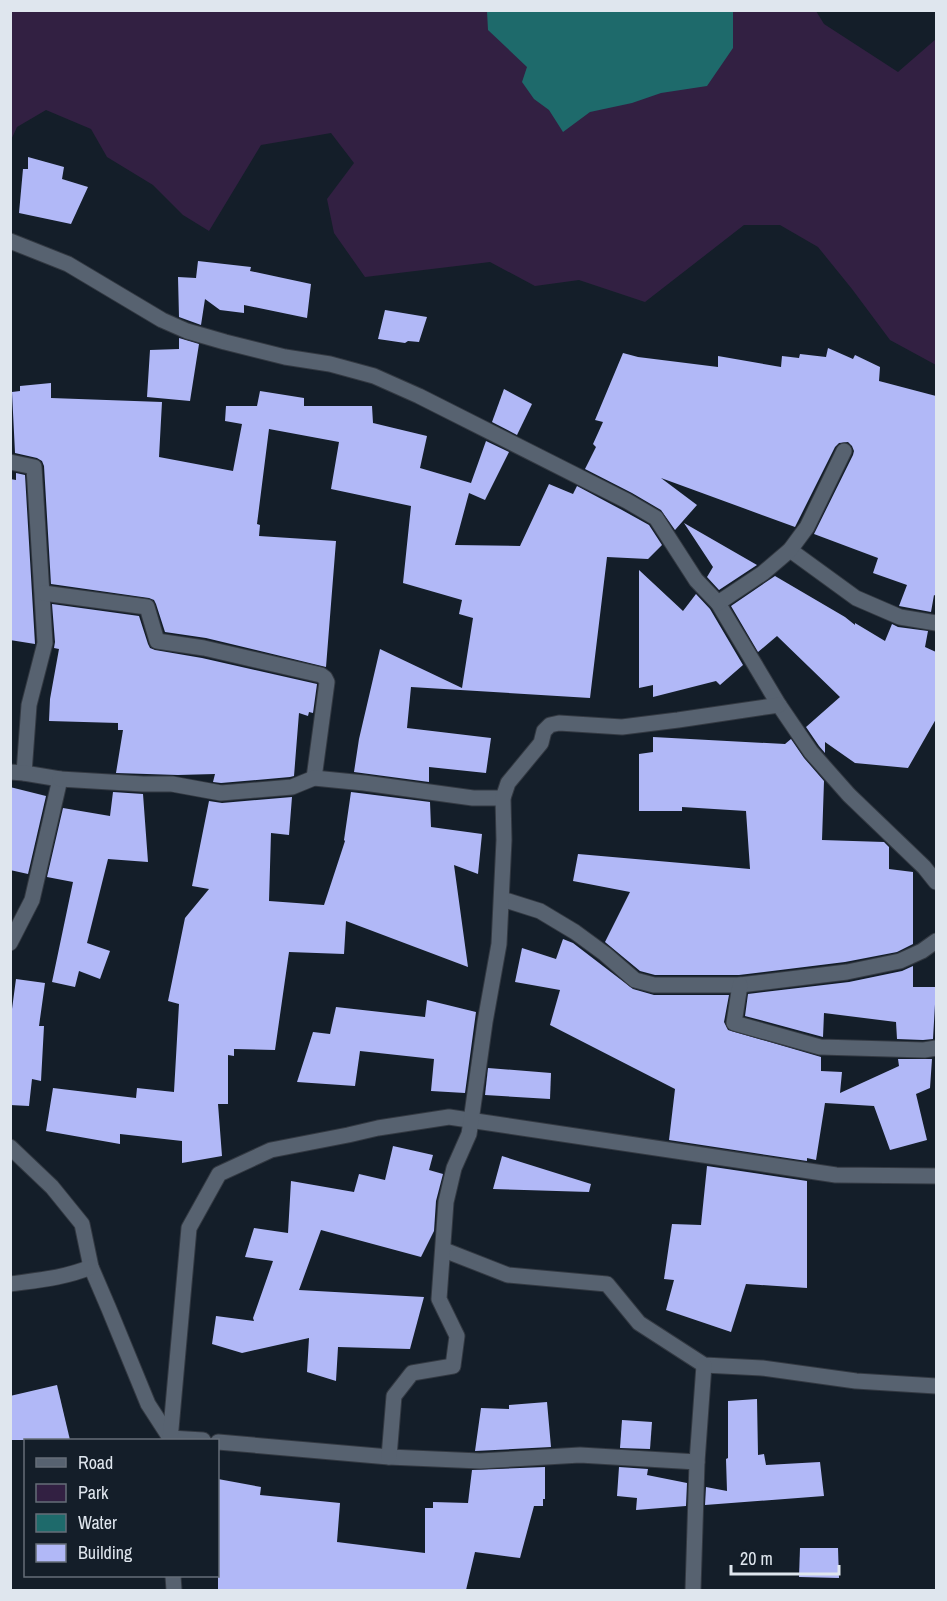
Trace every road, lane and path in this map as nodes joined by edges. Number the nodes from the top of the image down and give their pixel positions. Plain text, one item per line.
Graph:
1 (10, 241) edge
2 (844, 451) dead end
3 (10, 462) edge
4 (790, 550) junction
5 (43, 593) junction
6 (718, 603) junction
7 (936, 623) edge
8 (779, 705) junction
9 (17, 772) edge
10 (314, 778) junction
11 (60, 779) junction
12 (503, 798) junction
13 (936, 882) edge
14 (502, 899) junction
15 (936, 941) edge
16 (10, 943) edge
17 (740, 985) junction
18 (936, 1048) edge
19 (471, 1121) junction
20 (10, 1147) edge
21 (936, 1176) edge
22 (444, 1250) junction
23 (91, 1267) junction
24 (10, 1284) edge
25 (704, 1365) junction
26 (936, 1386) edge
27 (170, 1439) edge
28 (219, 1442) edge
29 (389, 1457) junction
30 (697, 1462) junction
31 (693, 1590) edge

1 - 6 street
2 - 4 street
3 - 5 street
4 - 6 street
4 - 7 street
5 - 9 street
5 - 10 street
6 - 8 street
8 - 12 street
8 - 13 street
9 - 11 street
10 - 11 street
10 - 12 street
11 - 16 street
12 - 14 street
14 - 17 street
14 - 19 street
15 - 17 street
17 - 18 street
19 - 21 street
19 - 22 street
19 - 27 street
20 - 23 street
22 - 25 street
22 - 29 street
23 - 24 street
23 - 27 street
25 - 26 street
25 - 30 street
28 - 29 street
29 - 30 street
30 - 31 street

